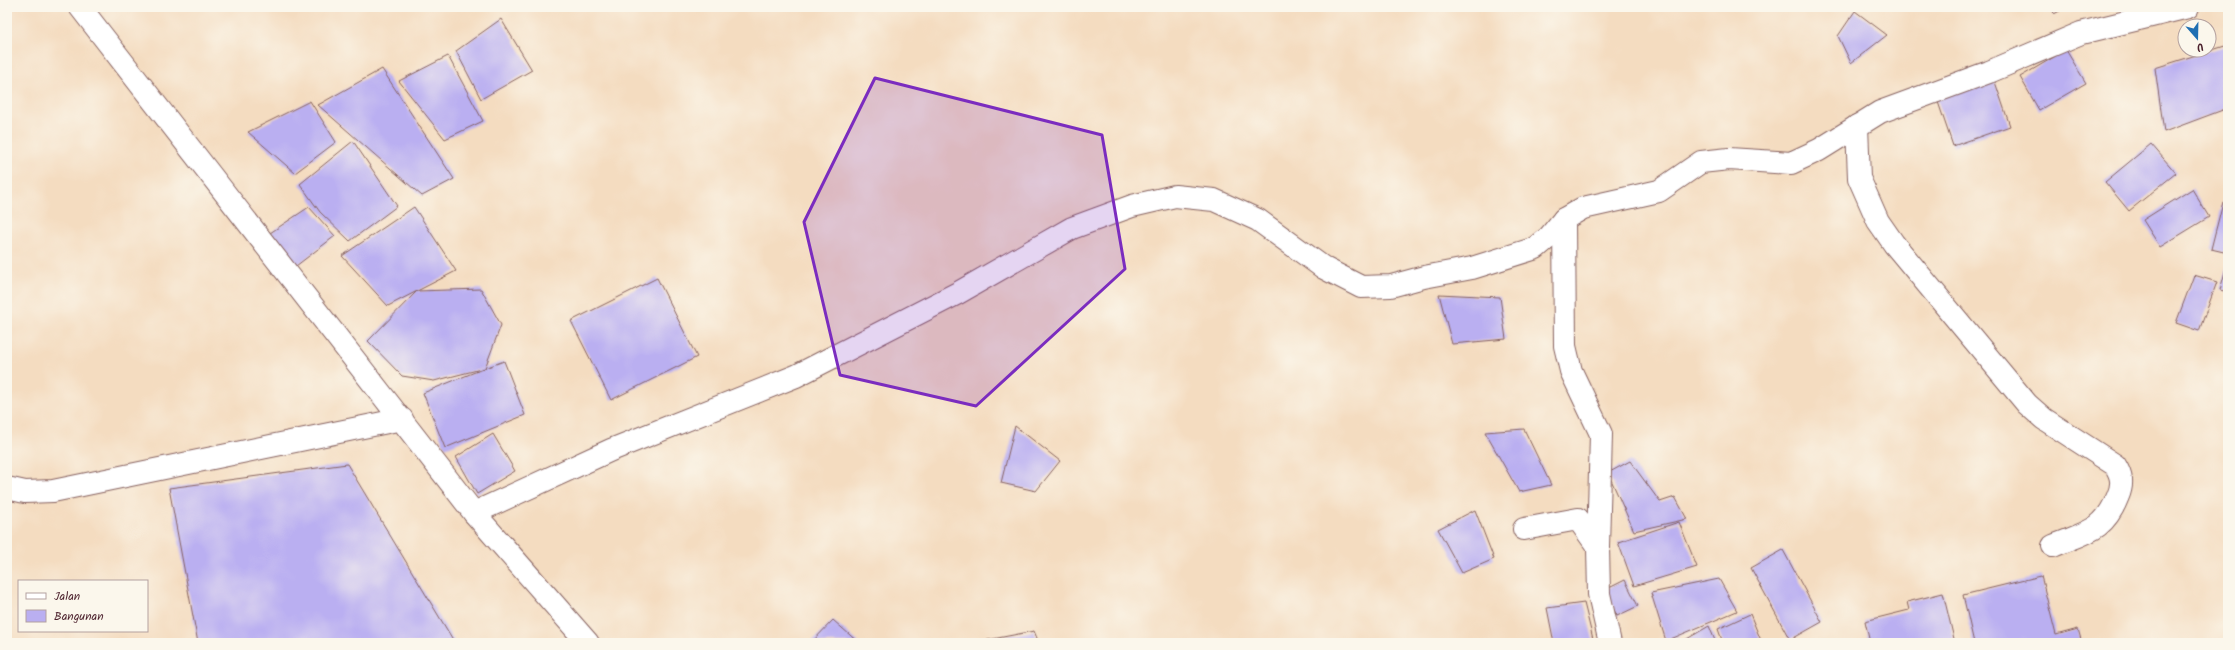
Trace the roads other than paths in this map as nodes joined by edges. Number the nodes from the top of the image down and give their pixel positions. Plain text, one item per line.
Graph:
1 (80, 7) edge
2 (2188, 7) edge
3 (1857, 126) junction
4 (1564, 219) junction
5 (402, 419) junction
6 (7, 488) edge
7 (474, 513) junction
8 (1524, 529) dead end
9 (2052, 546) dead end
10 (1598, 547) junction
11 (588, 643) edge
12 (1610, 643) edge

1 - 5 street
2 - 3 street
3 - 4 street
3 - 9 street
4 - 7 street
4 - 10 street
5 - 6 street
5 - 7 street
7 - 11 street
8 - 10 street
10 - 12 street

